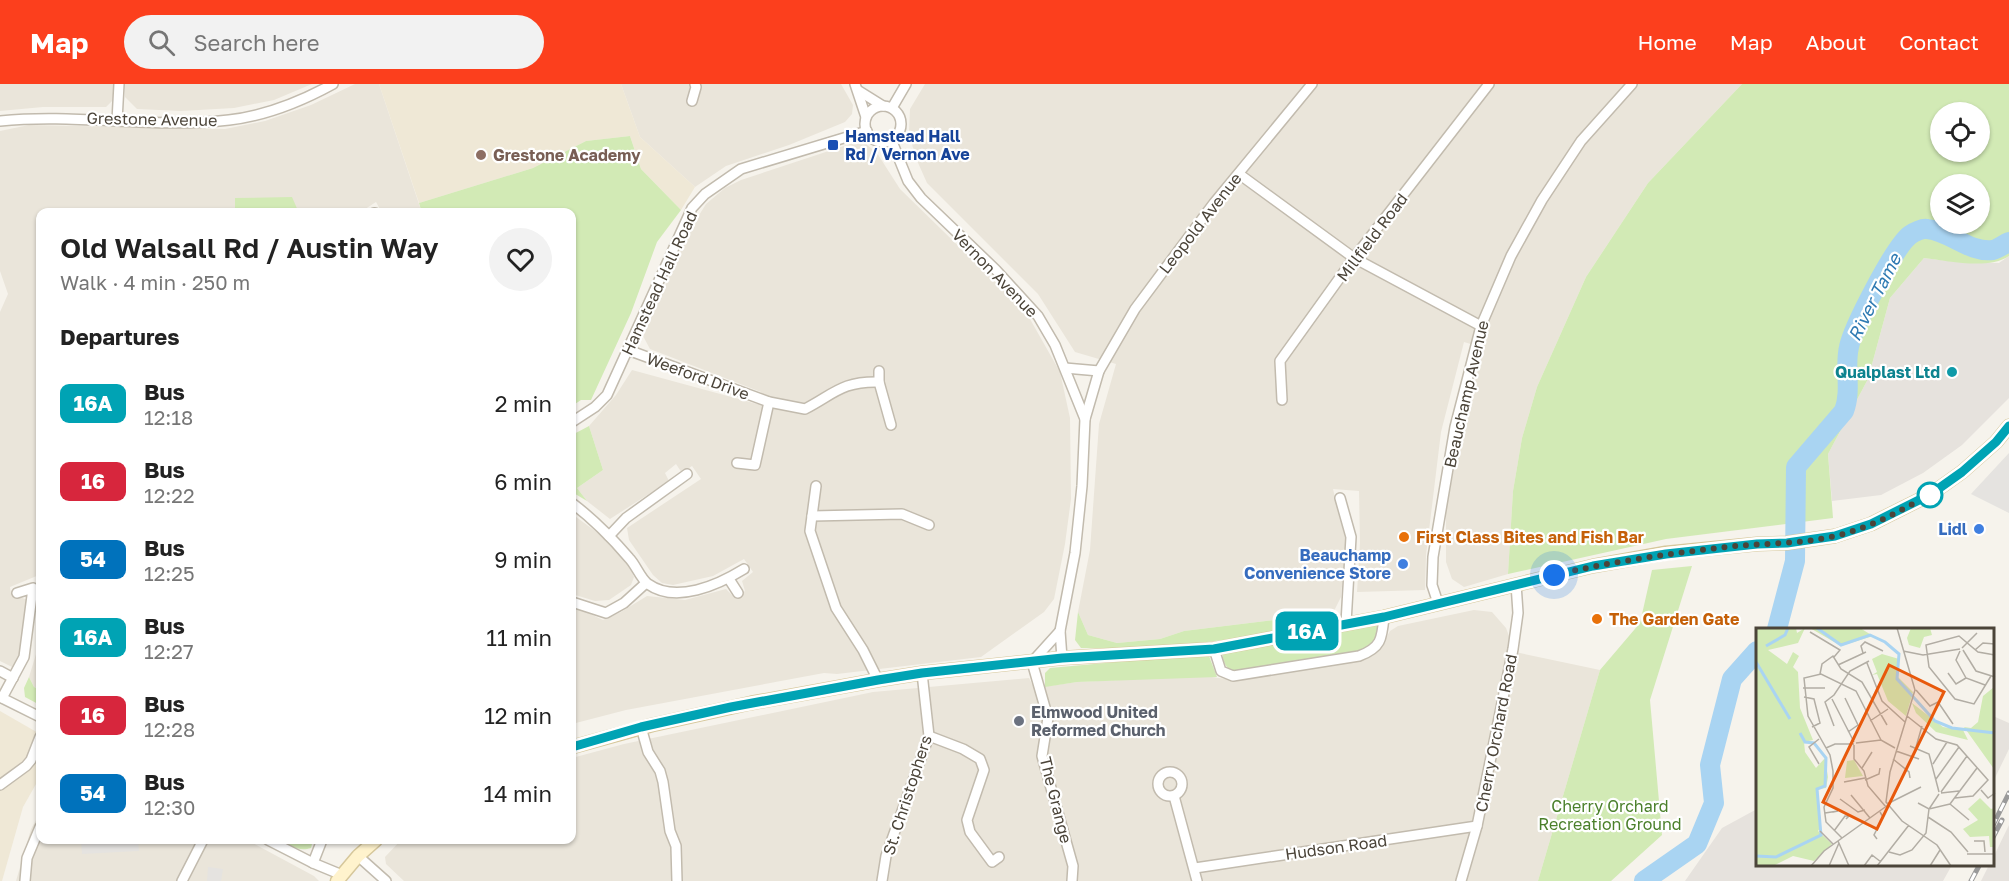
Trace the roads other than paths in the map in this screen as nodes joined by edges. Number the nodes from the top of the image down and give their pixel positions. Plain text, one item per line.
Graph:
1 (119, 84) edge
2 (333, 84) edge
3 (695, 84) edge
4 (1312, 84) edge
5 (1489, 84) edge
6 (1632, 84) edge
7 (904, 87) edge
8 (857, 88) edge
9 (692, 101) dead end
10 (887, 107) junction
11 (866, 117) junction
12 (899, 117) junction
13 (0, 121) edge
14 (117, 121) junction
15 (867, 131) junction
16 (891, 139) junction
17 (1239, 174) junction
18 (1354, 258) junction
19 (1481, 326) junction
20 (628, 350) junction
21 (1065, 368) junction
22 (879, 371) dead end
23 (1099, 371) junction
24 (879, 382) junction
25 (1282, 400) dead end
26 (769, 402) junction
27 (576, 419) edge
28 (1085, 419) junction
29 (891, 425) dead end
30 (2009, 426) edge
31 (737, 463) dead end
32 (671, 472) dead end
33 (687, 474) dead end
34 (679, 481) junction
35 (816, 486) dead end
36 (1340, 498) dead end
37 (576, 507) edge
38 (812, 516) junction
39 (929, 525) dead end
40 (609, 536) junction
41 (744, 569) dead end
42 (729, 579) junction
43 (646, 583) junction
44 (1516, 584) junction
45 (16, 593) dead end
46 (738, 593) dead end
47 (576, 603) edge
48 (1438, 603) junction
49 (1384, 617) junction
50 (1346, 623) junction
51 (1060, 631) junction
52 (1214, 649) junction
53 (1062, 658) junction
54 (1032, 662) junction
55 (0, 671) edge
56 (922, 673) junction
57 (13, 678) junction
58 (878, 680) junction
59 (1, 698) edge
60 (36, 715) edge
61 (641, 727) junction
62 (929, 736) junction
63 (576, 746) edge
64 (36, 747) edge
65 (0, 785) edge
66 (1174, 796) dead end
67 (1477, 826) junction
68 (36, 837) edge
69 (201, 844) edge
70 (276, 844) edge
71 (320, 844) edge
72 (372, 844) edge
73 (358, 856) junction
74 (999, 857) dead end
75 (313, 863) junction
76 (1195, 868) junction
77 (340, 878) edge
78 (25, 881) edge
79 (182, 881) edge
80 (386, 881) edge
81 (677, 881) edge
82 (882, 881) edge
83 (1072, 881) edge
84 (1197, 881) edge
85 (1461, 881) edge

1 - 14 street
2 - 14 street, Grestone Avenue
3 - 9 street
4 - 17 street, Leopold Avenue
5 - 18 street, Millfield Road
6 - 19 street, Beauchamp Avenue
7 - 10 street
7 - 12 street
8 - 10 street
8 - 11 street
10 - 11 street
10 - 12 street
11 - 15 street
12 - 16 street
13 - 14 street, Grestone Avenue
15 - 16 street
15 - 20 street, Hamstead Hall Road
16 - 21 street, Vernon Avenue
17 - 18 street
17 - 23 street, Leopold Avenue
18 - 19 street
18 - 25 street, Millfield Road
19 - 48 street, Beauchamp Avenue
20 - 26 street, Weeford Drive
20 - 27 street, Hamstead Hall Road
21 - 23 street
21 - 28 street, Vernon Avenue
22 - 24 street
23 - 28 street, Leopold Avenue
24 - 26 street, Weeford Drive
24 - 29 street
26 - 31 street, Weeford Drive
28 - 51 street, Vernon Avenue
30 - 44 main road
32 - 34 street
33 - 34 street
34 - 40 street
35 - 38 street
36 - 50 street
37 - 40 street
38 - 39 street
38 - 58 street
40 - 43 street
41 - 42 street
42 - 43 street
42 - 46 street
43 - 47 street
44 - 48 main road
44 - 67 street, Cherry Orchard Road
45 - 57 street
48 - 49 main road
49 - 50 main road
49 - 52 street
50 - 52 main road
51 - 53 street, Vernon Avenue
51 - 54 street
52 - 53 main road
53 - 54 main road
54 - 56 main road
54 - 83 street, The Grange
55 - 57 street
56 - 58 main road
56 - 62 street, St. Christophers
57 - 59 street
58 - 61 main road
59 - 60 street
61 - 63 main road
61 - 81 street
62 - 74 street
62 - 82 street, St. Christophers
64 - 65 street
66 - 76 street
67 - 76 street, Hudson Road
67 - 85 street, Cherry Orchard Road
68 - 78 street
69 - 79 street
70 - 75 street
71 - 75 street
72 - 73 main road
73 - 77 main road
73 - 80 street
75 - 77 street
76 - 84 street

